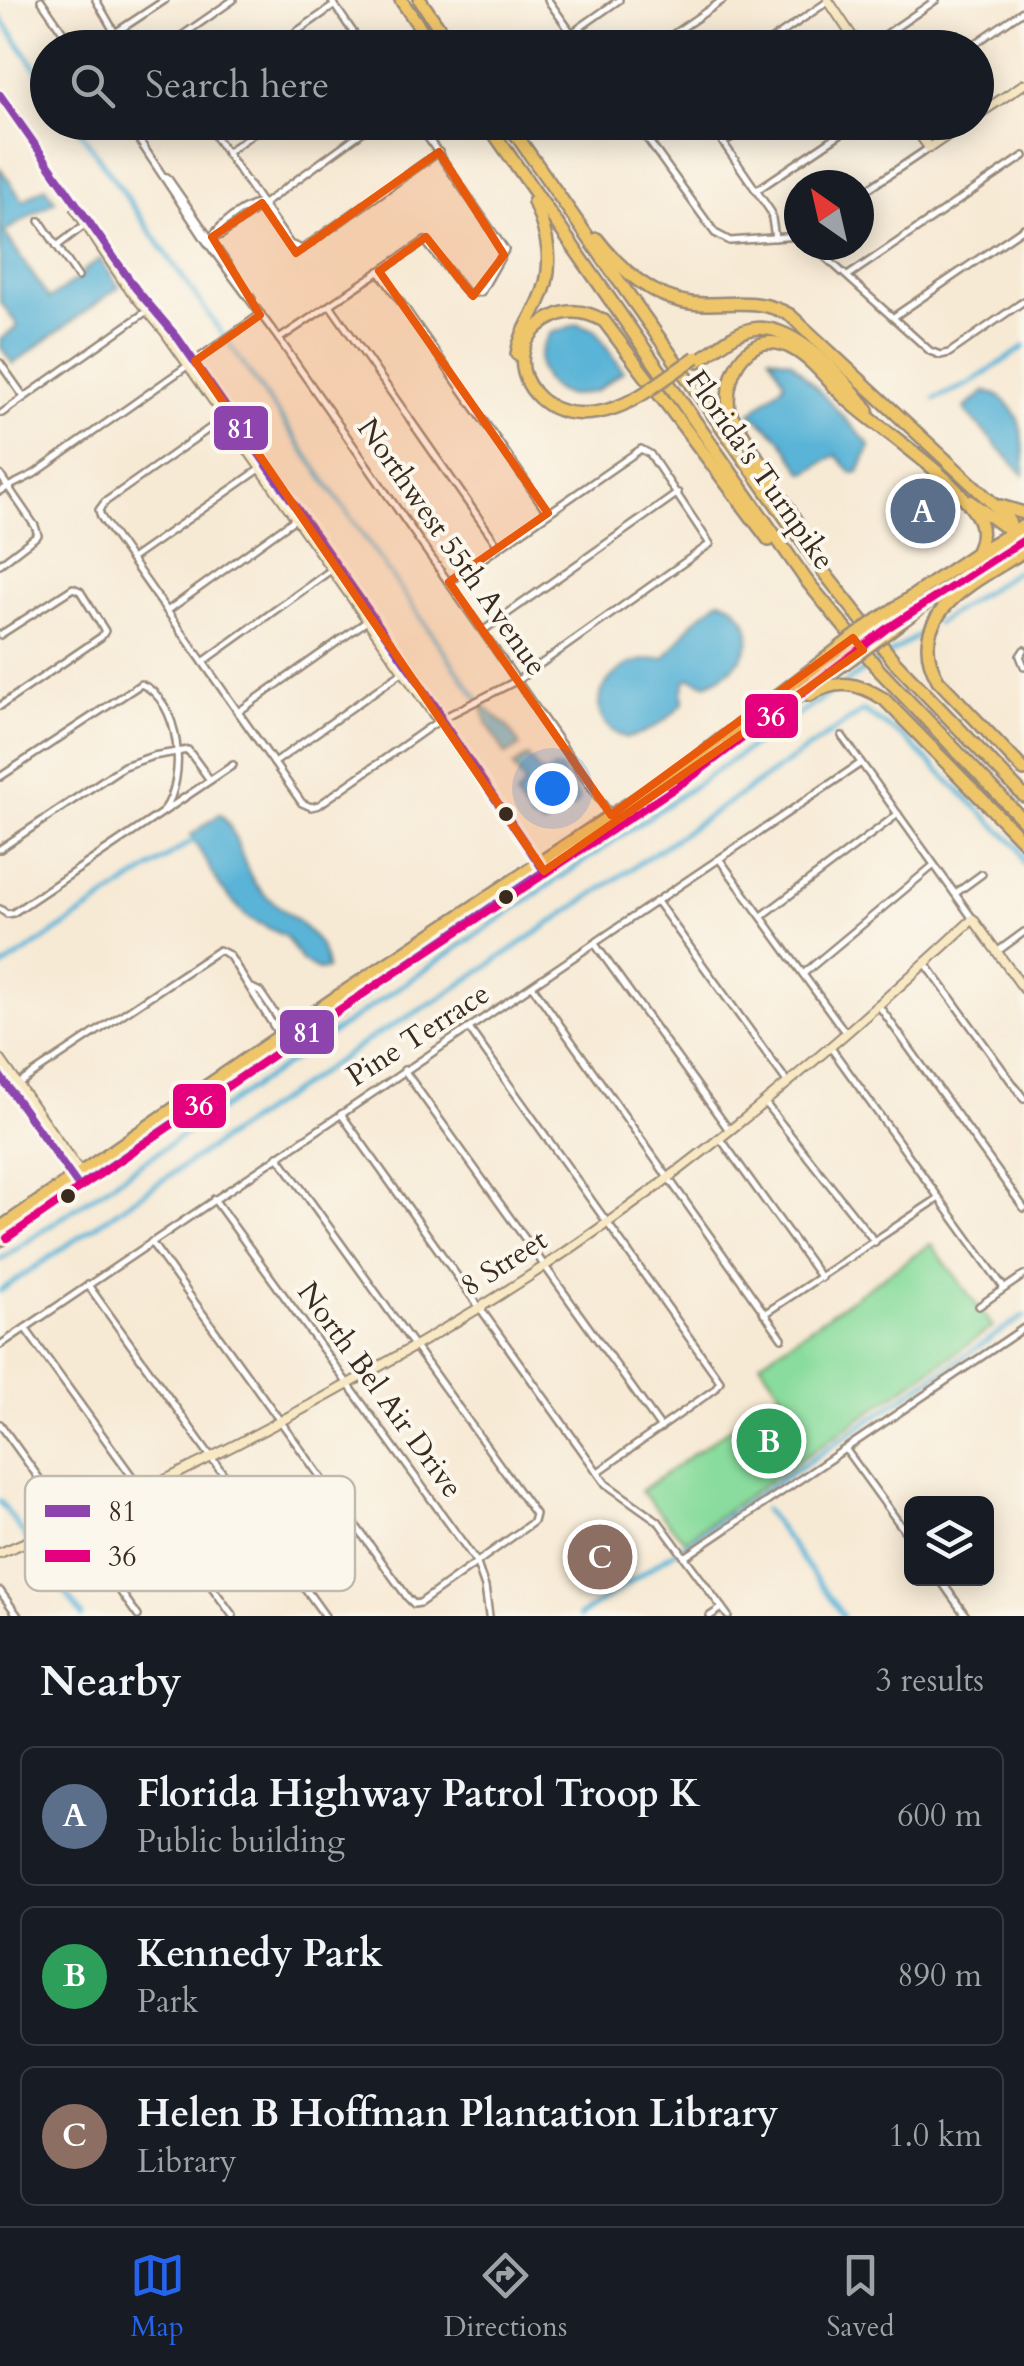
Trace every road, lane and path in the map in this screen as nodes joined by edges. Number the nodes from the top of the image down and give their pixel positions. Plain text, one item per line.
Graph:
1 (41, 0) edge
2 (96, 0) edge
3 (164, 0) edge
4 (233, 0) edge
5 (402, 0) edge
6 (420, 0) edge
7 (548, 0) edge
8 (619, 0) edge
9 (723, 0) edge
10 (829, 0) edge
11 (936, 0) edge
12 (333, 2) edge
13 (1024, 10) edge
14 (62, 30) edge
15 (114, 30) edge
16 (118, 30) edge
17 (190, 30) edge
18 (297, 30) edge
19 (352, 30) edge
20 (422, 30) edge
21 (441, 30) edge
22 (570, 30) edge
23 (576, 30) edge
24 (679, 30) edge
25 (786, 30) edge
26 (850, 30) edge
27 (890, 30) edge
28 (994, 31) edge
29 (1024, 84) edge
30 (0, 95) edge
31 (994, 104) edge
32 (30, 138) edge
33 (32, 140) edge
34 (140, 140) edge
35 (217, 140) edge
36 (244, 140) edge
37 (351, 140) edge
38 (430, 140) edge
39 (498, 140) edge
40 (519, 140) edge
41 (648, 140) edge
42 (722, 140) edge
43 (728, 140) edge
44 (831, 140) edge
45 (923, 140) edge
46 (941, 140) edge
47 (724, 143) junction
48 (929, 148) junction
49 (439, 152) junction
50 (226, 153) junction
51 (1024, 156) edge
52 (522, 175) junction
53 (874, 186) edge
54 (554, 190) junction
55 (757, 190) junction
56 (262, 203) junction
57 (40, 220) dead end
58 (87, 223) junction
59 (1024, 228) edge
60 (784, 237) edge
61 (775, 238) junction
62 (209, 239) junction
63 (57, 246) junction
64 (829, 260) edge
65 (379, 271) junction
66 (848, 276) junction
67 (78, 277) dead end
68 (1024, 301) edge
69 (330, 305) junction
70 (150, 309) junction
71 (262, 314) junction
72 (894, 317) junction
73 (279, 339) junction
74 (697, 359) junction
75 (0, 363) edge
76 (192, 363) junction
77 (852, 374) junction
78 (650, 392) junction
79 (24, 398) junction
80 (2, 413) edge
81 (228, 416) junction
82 (876, 421) junction
83 (264, 467) junction
84 (0, 475) edge
85 (9, 487) junction
86 (0, 492) edge
87 (678, 494) junction
88 (964, 500) junction
89 (989, 500) junction
90 (548, 513) junction
91 (1024, 513) edge
92 (299, 516) junction
93 (1021, 530) edge
94 (1024, 542) edge
95 (499, 547) junction
96 (1024, 550) edge
97 (976, 553) junction
98 (131, 560) junction
99 (0, 564) edge
100 (335, 567) junction
101 (806, 580) junction
102 (449, 582) junction
103 (842, 596) junction
104 (925, 606) junction
105 (167, 611) junction
106 (371, 619) junction
107 (483, 631) junction
108 (0, 635) edge
109 (1022, 653) edge
110 (202, 662) junction
111 (1024, 666) edge
112 (406, 669) junction
113 (518, 680) junction
114 (0, 706) edge
115 (238, 712) junction
116 (442, 719) junction
117 (842, 736) dead end
118 (178, 752) junction
119 (274, 763) junction
120 (861, 763) junction
121 (233, 765) dead end
122 (1024, 770) edge
123 (0, 777) edge
124 (210, 780) junction
125 (1024, 796) edge
126 (164, 810) junction
127 (898, 814) junction
128 (616, 818) junction
129 (1024, 821) edge
130 (1024, 842) edge
131 (0, 850) edge
132 (720, 860) junction
133 (934, 864) junction
134 (542, 866) junction
135 (982, 874) dead end
136 (956, 894) junction
137 (658, 902) junction
138 (0, 909) edge
139 (762, 916) junction
140 (973, 919) junction
141 (1024, 932) edge
142 (595, 944) junction
143 (416, 946) junction
144 (997, 951) junction
145 (926, 963) junction
146 (802, 974) junction
147 (391, 977) junction
148 (533, 987) junction
149 (1024, 988) edge
150 (879, 1006) junction
151 (470, 1030) junction
152 (846, 1035) junction
153 (288, 1037) junction
154 (831, 1048) junction
155 (0, 1059) edge
156 (404, 1070) junction
157 (0, 1076) edge
158 (788, 1082) junction
159 (14, 1087) junction
160 (1024, 1099) edge
161 (764, 1102) junction
162 (340, 1113) junction
163 (730, 1130) junction
164 (720, 1138) junction
165 (278, 1156) junction
166 (668, 1175) junction
167 (79, 1180) junction
168 (939, 1198) junction
169 (214, 1199) junction
170 (1024, 1208) edge
171 (607, 1220) junction
172 (0, 1228) edge
173 (0, 1240) edge
174 (151, 1242) junction
175 (875, 1242) junction
176 (544, 1264) junction
177 (1024, 1275) edge
178 (820, 1278) junction
179 (88, 1286) junction
180 (1004, 1288) junction
181 (481, 1306) junction
182 (979, 1306) dead end
183 (764, 1314) junction
184 (25, 1328) junction
185 (1024, 1328) edge
186 (1016, 1333) junction
187 (782, 1338) dead end
188 (1024, 1344) edge
189 (0, 1345) edge
190 (414, 1345) junction
191 (348, 1383) junction
192 (281, 1421) junction
193 (0, 1424) edge
194 (661, 1428) junction
195 (845, 1450) junction
196 (212, 1457) junction
197 (598, 1472) junction
198 (37, 1476) edge
199 (131, 1476) edge
200 (173, 1476) edge
201 (226, 1476) edge
202 (321, 1476) edge
203 (355, 1523) edge
204 (904, 1530) edge
205 (25, 1542) edge
206 (0, 1553) edge
207 (685, 1557) junction
208 (476, 1562) junction
209 (944, 1586) edge
210 (0, 1591) edge
211 (120, 1591) edge
212 (214, 1591) edge
213 (307, 1591) edge
214 (722, 1608) junction
215 (18, 1616) edge
216 (138, 1616) edge
217 (232, 1616) edge
218 (325, 1616) edge
219 (489, 1616) edge
220 (710, 1616) edge
221 (728, 1616) edge
222 (966, 1616) edge

1 - 14 street
2 - 15 street
3 - 16 street
4 - 17 street
5 - 20 highway
6 - 21 highway
7 - 22 street
8 - 23 street
9 - 24 street
10 - 25 street
10 - 26 street
11 - 27 street
12 - 18 street
12 - 19 street
13 - 28 street
29 - 31 street
30 - 32 street
33 - 58 street
34 - 62 street, Northwest 55th Avenue
35 - 50 street
36 - 50 street
37 - 56 street
38 - 49 street
39 - 52 highway, Florida's Turnpike
40 - 54 highway, Florida's Turnpike
41 - 61 street
42 - 47 street
43 - 47 street
44 - 55 street
45 - 48 street
46 - 48 street
47 - 55 street
48 - 53 street
49 - 56 street
49 - 65 street
50 - 56 street
51 - 66 street
52 - 78 highway
52 - 101 highway, Florida's Turnpike
54 - 77 highway
54 - 103 highway, Florida's Turnpike
55 - 61 street
56 - 62 street
57 - 63 street
58 - 63 street
58 - 70 street
59 - 72 street
60 - 61 street
62 - 71 street, Northwest 55th Avenue
63 - 67 street
64 - 66 street
65 - 69 street
65 - 90 street
66 - 72 street
68 - 72 street
69 - 73 street
69 - 95 street
70 - 76 street
70 - 79 street
71 - 73 street, Northwest 55th Avenue
71 - 76 street
73 - 102 street, Northwest 55th Avenue
74 - 77 highway
74 - 78 highway, bridge
74 - 82 highway
75 - 79 street
76 - 81 street
76 - 85 street
77 - 89 highway
78 - 101 highway
79 - 80 street
81 - 83 street
81 - 98 street
82 - 88 highway
82 - 103 highway
83 - 92 street
83 - 98 street
84 - 85 street
85 - 86 street
85 - 99 street
87 - 90 street
87 - 107 street
87 - 113 street
88 - 93 highway
88 - 97 highway
89 - 91 highway
89 - 93 highway
90 - 95 street
92 - 100 street
92 - 105 street
93 - 97 main road
93 - 104 highway
94 - 104 main road
95 - 102 street
96 - 122 highway
97 - 128 highway, bridge
98 - 105 street
100 - 106 street
100 - 110 street
101 - 129 highway, Florida's Turnpike
102 - 107 street, Northwest 55th Avenue
103 - 125 highway, Florida's Turnpike
104 - 128 highway, bridge
105 - 110 street
106 - 112 street
106 - 115 street
107 - 113 street, Northwest 55th Avenue
108 - 114 street
109 - 111 street
110 - 115 street
112 - 116 street
112 - 119 street
113 - 116 street
113 - 128 street, Northwest 55th Avenue
115 - 119 street
116 - 119 street
116 - 134 street
117 - 120 street
118 - 123 street
118 - 124 street
118 - 126 street
118 - 131 street
120 - 127 street
120 - 132 street, Pine Terrace
121 - 124 street
124 - 126 street
126 - 138 street
127 - 133 street
127 - 139 street
128 - 130 highway
128 - 134 highway
132 - 137 street, Pine Terrace
132 - 139 street
133 - 136 street
133 - 146 street
134 - 143 highway
134 - 147 highway
135 - 136 street
136 - 140 street
137 - 142 street, Pine Terrace
137 - 158 street
139 - 146 street
140 - 144 street
140 - 145 street, 8 Street
141 - 144 street
142 - 148 street, Pine Terrace
142 - 163 street
143 - 147 highway
143 - 153 highway
144 - 149 street
145 - 150 street, 8 Street
145 - 160 street
146 - 152 street
147 - 153 highway
148 - 151 street, Pine Terrace
148 - 166 street
150 - 152 street, 8 Street
150 - 170 street
151 - 156 street, Pine Terrace
151 - 171 street
152 - 154 street, 8 Street
153 - 159 street
153 - 167 highway
153 - 167 highway
154 - 158 street, 8 Street
154 - 168 street
155 - 159 street
156 - 162 street, Pine Terrace
156 - 176 street
157 - 159 street
158 - 161 street, 8 Street
159 - 167 street
161 - 163 street, 8 Street
161 - 175 street
162 - 165 street, Pine Terrace
162 - 181 street
163 - 164 street, 8 Street
164 - 166 street, 8 Street
164 - 178 street
165 - 169 street, Pine Terrace
165 - 190 street
166 - 171 street, 8 Street
166 - 183 street
167 - 172 highway
167 - 173 highway
168 - 175 street
168 - 180 street
169 - 174 street, Pine Terrace
169 - 191 street, North Bel Air Drive
171 - 176 street, 8 Street
171 - 194 street
174 - 179 street, Pine Terrace
174 - 192 street
175 - 178 street
176 - 181 street, 8 Street
176 - 194 street
177 - 180 street
178 - 183 street
179 - 184 street, Pine Terrace
179 - 196 street
180 - 182 street
181 - 190 street, 8 Street
181 - 197 street
183 - 187 street
184 - 189 street, Pine Terrace
184 - 199 street
185 - 186 street
186 - 188 street
186 - 195 street
190 - 191 street, 8 Street
190 - 208 street
191 - 192 street, 8 Street
191 - 208 street, North Bel Air Drive
192 - 196 street, 8 Street
192 - 202 street
193 - 198 street
194 - 197 street
195 - 204 street
195 - 207 street
196 - 200 street, 8 Street
196 - 201 street
197 - 207 street
203 - 208 street
205 - 206 street, 8 Street
207 - 214 street
208 - 219 street, North Bel Air Drive
209 - 222 street
210 - 215 street
211 - 216 street
212 - 217 street
213 - 218 street
214 - 220 street
214 - 221 street

